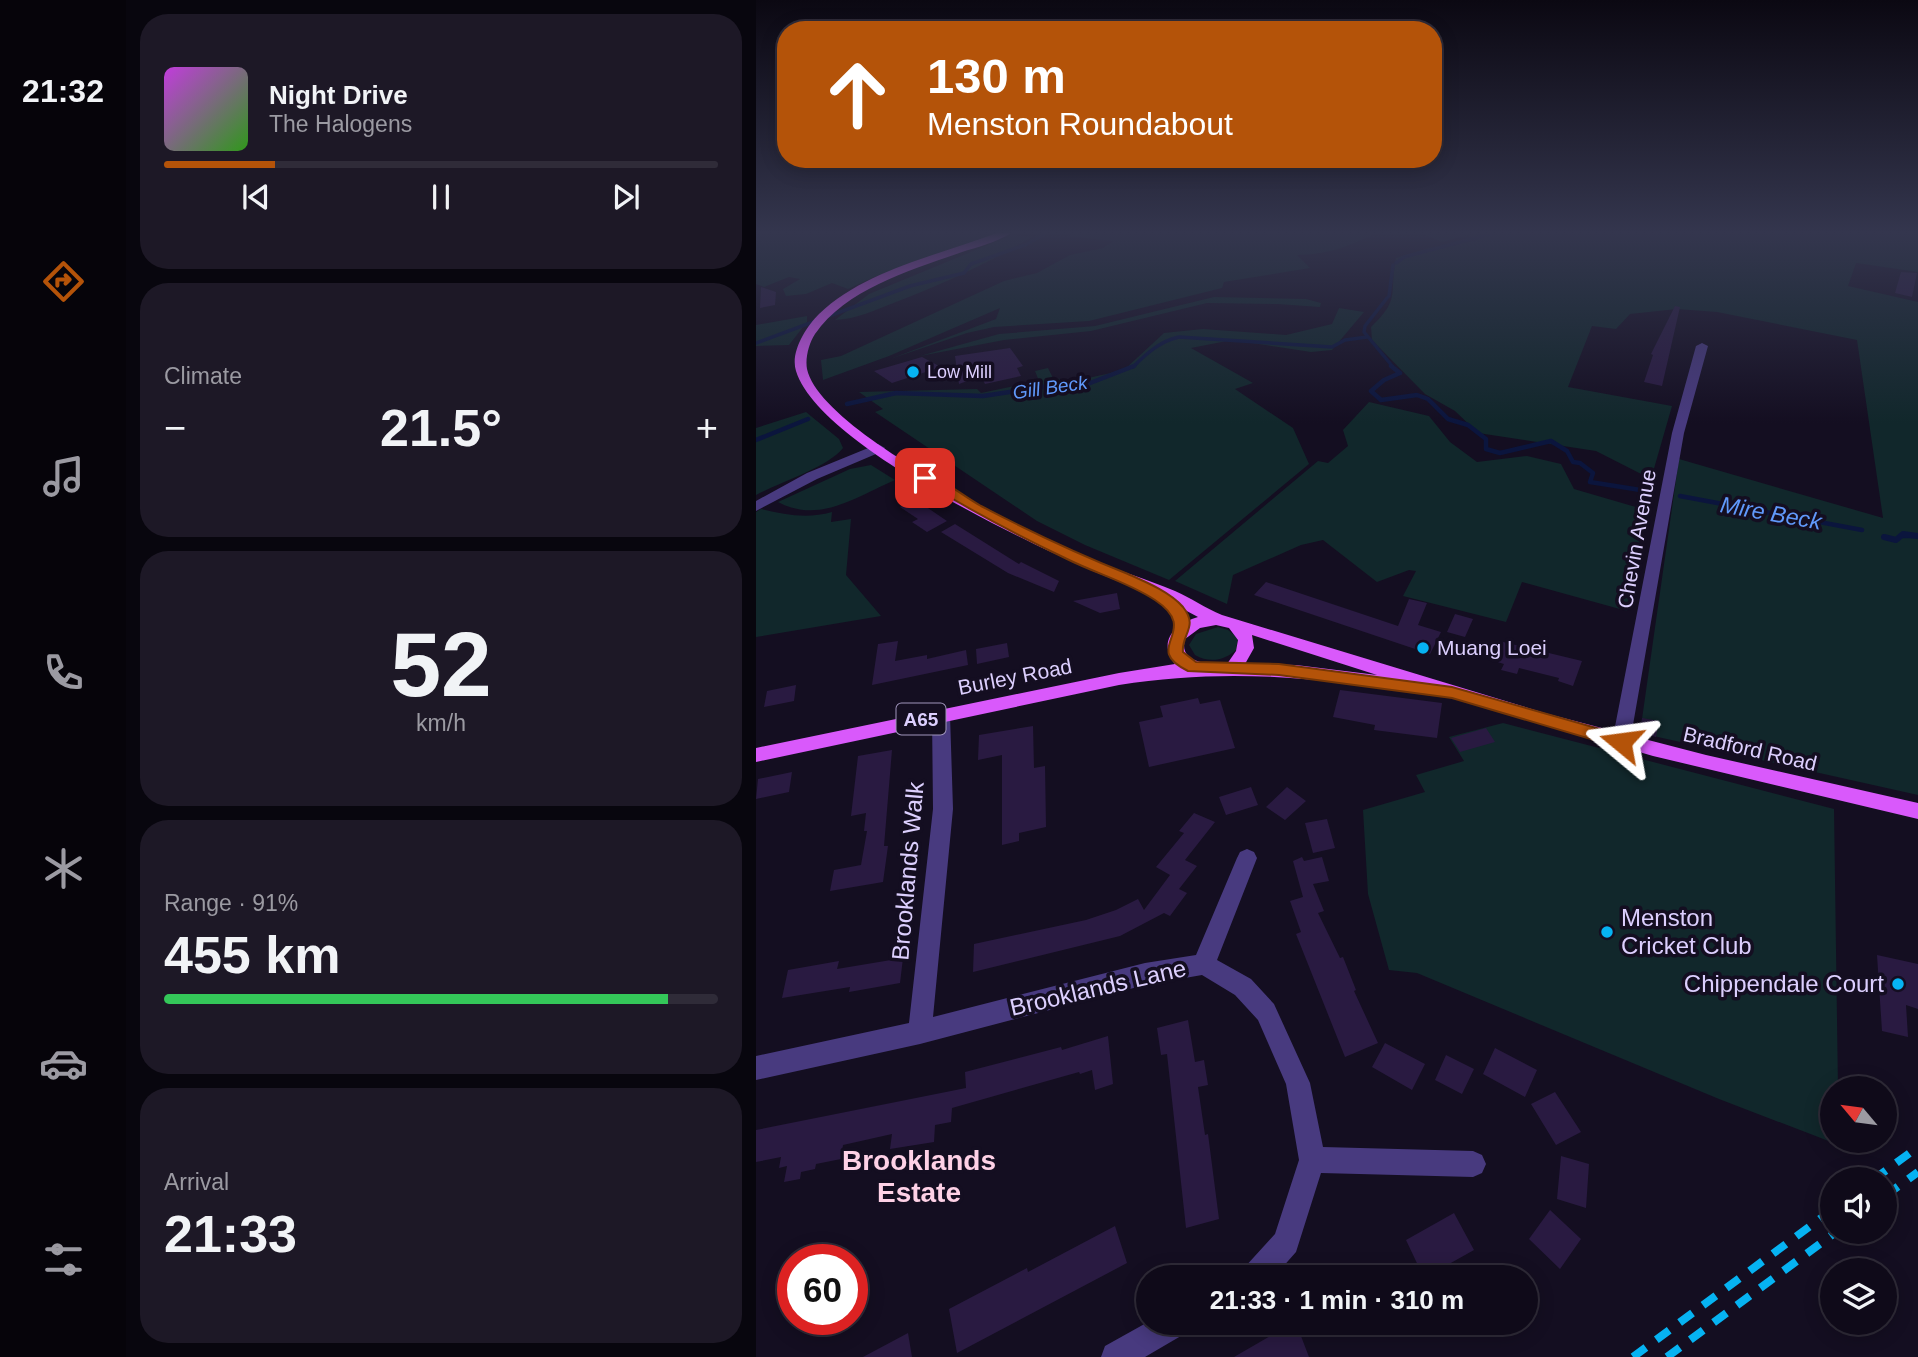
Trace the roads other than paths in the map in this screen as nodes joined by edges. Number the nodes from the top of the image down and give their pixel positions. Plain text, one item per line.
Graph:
1 (851, 296) edge
2 (1702, 346) dead end
3 (878, 448) junction
4 (756, 507) edge
5 (1141, 585) junction
6 (1223, 621) junction
7 (1178, 638) junction
8 (1206, 669) junction
9 (1233, 669) junction
10 (1119, 679) junction
11 (1452, 693) junction
12 (941, 715) junction
13 (1621, 742) junction
14 (756, 755) edge
15 (1918, 811) edge
16 (1247, 858) dead end
17 (1203, 964) junction
18 (920, 1032) junction
19 (756, 1068) edge
20 (1312, 1160) junction
21 (1473, 1164) dead end
22 (1266, 1265) edge
23 (1155, 1335) edge
24 (1116, 1357) edge

1 - 3 main road
2 - 13 street, Chevin Avenue
3 - 4 street
3 - 5 main road
5 - 6 main road, Bradford Road
5 - 7 main road
6 - 7 main road, A65
6 - 9 main road
6 - 11 main road, Bradford Road / A65
7 - 8 main road, A65
7 - 10 main road, Burley Road / A65
8 - 9 main road, A65
8 - 10 main road, Burley Road / A65
9 - 11 main road, Bradford Road / A65
10 - 12 main road, Burley Road / A65
11 - 13 main road, Bradford Road / A65
12 - 14 main road, Burley Road / A65
12 - 18 street, Brooklands Walk
13 - 15 main road, Bradford Road / A65
16 - 17 street
17 - 18 street, Brooklands Lane
17 - 20 street, Brooklands Lane
18 - 19 street, Brooklands Lane
20 - 21 street
20 - 22 street, Brooklands Lane
23 - 24 street

